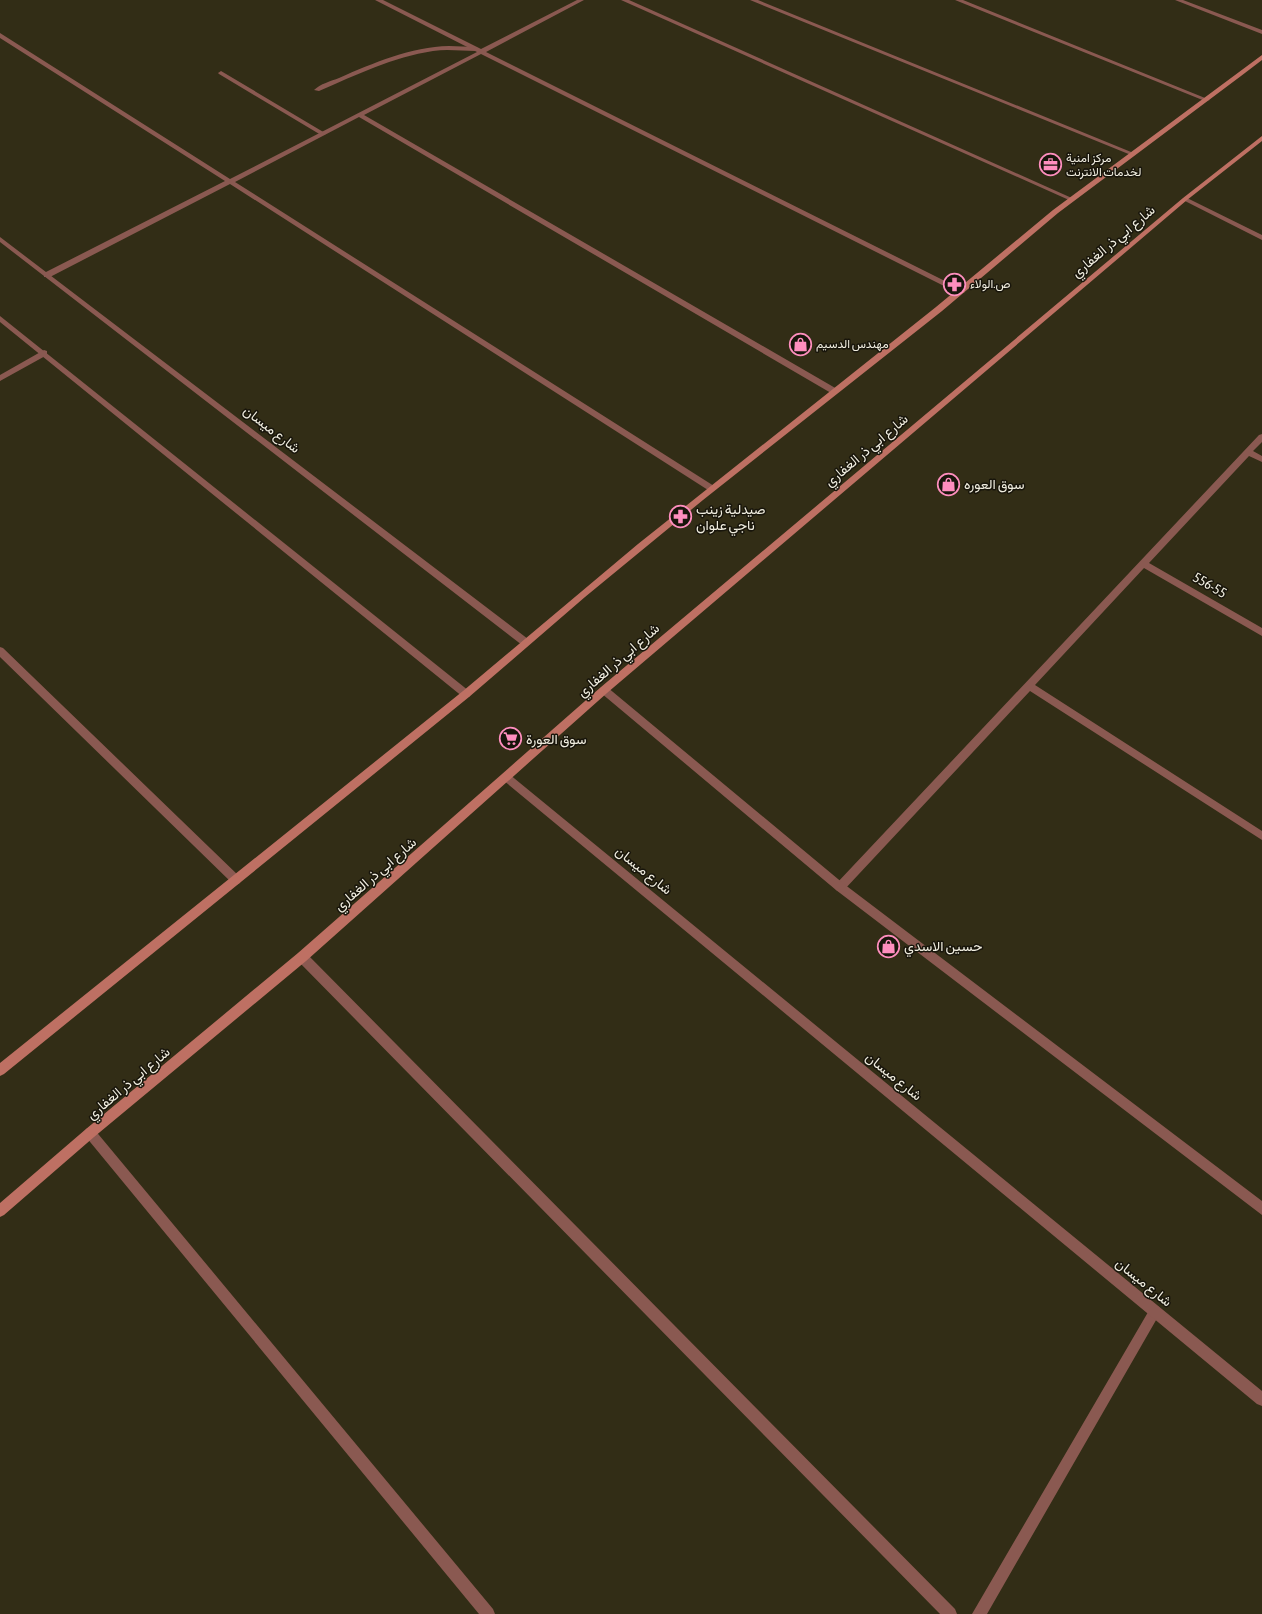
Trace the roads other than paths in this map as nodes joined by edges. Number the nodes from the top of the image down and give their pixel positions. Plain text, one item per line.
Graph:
1 (378, 0) edge
2 (580, 0) edge
3 (624, 0) edge
4 (753, 0) edge
5 (958, 0) edge
6 (1178, 0) edge
7 (1262, 32) edge
8 (0, 35) edge
9 (479, 50) junction
10 (1262, 57) edge
11 (221, 73) dead end
12 (317, 90) dead end
13 (1207, 100) junction
14 (359, 115) junction
15 (323, 134) junction
16 (1262, 138) edge
17 (1133, 154) junction
18 (231, 182) junction
19 (1071, 199) junction
20 (1185, 199) junction
21 (1262, 238) edge
22 (0, 239) edge
23 (47, 275) junction
24 (961, 291) junction
25 (0, 318) edge
26 (44, 353) junction
27 (0, 378) edge
28 (834, 391) junction
29 (1262, 437) edge
30 (1248, 452) junction
31 (1262, 459) edge
32 (711, 488) junction
33 (1143, 564) junction
34 (1262, 632) edge
35 (525, 642) junction
36 (0, 651) edge
37 (1029, 686) junction
38 (604, 690) junction
39 (466, 694) junction
40 (506, 776) junction
41 (1262, 836) edge
42 (236, 880) junction
43 (840, 887) junction
44 (302, 957) junction
45 (1, 1068) edge
46 (90, 1133) junction
47 (1262, 1209) edge
48 (0, 1211) edge
49 (1155, 1311) junction
50 (1262, 1399) edge
51 (488, 1614) edge
52 (950, 1614) edge
53 (979, 1614) edge

1 - 9 street
2 - 9 street
3 - 19 street
4 - 17 street
5 - 13 street
6 - 7 street
8 - 18 street
9 - 12 street
9 - 14 street
9 - 24 street
10 - 13 main road
11 - 15 street
13 - 17 main road
14 - 15 street
14 - 28 street
15 - 18 street
16 - 20 main road, شارع ابي ذر الغفاري
17 - 19 main road
18 - 23 street
18 - 32 street
19 - 24 main road
20 - 21 street
20 - 38 main road, شارع ابي ذر الغفاري
22 - 23 street, شارع ميسان
23 - 35 street, شارع ميسان
24 - 28 main road
25 - 26 street
26 - 27 street
26 - 39 street
28 - 32 main road
29 - 30 street
30 - 31 street
30 - 33 street
32 - 35 main road
33 - 34 street, 556-55
33 - 37 street
35 - 39 main road
36 - 42 street
37 - 41 street
37 - 43 street
38 - 40 main road, شارع ابي ذر الغفاري
38 - 43 street
39 - 42 main road
40 - 44 main road, شارع ابي ذر الغفاري
40 - 49 street, شارع ميسان
42 - 45 main road
43 - 47 street
44 - 46 main road, شارع ابي ذر الغفاري
44 - 52 street
46 - 48 main road, شارع ابي ذر الغفاري
46 - 51 street
49 - 50 street, شارع ميسان
49 - 53 street

